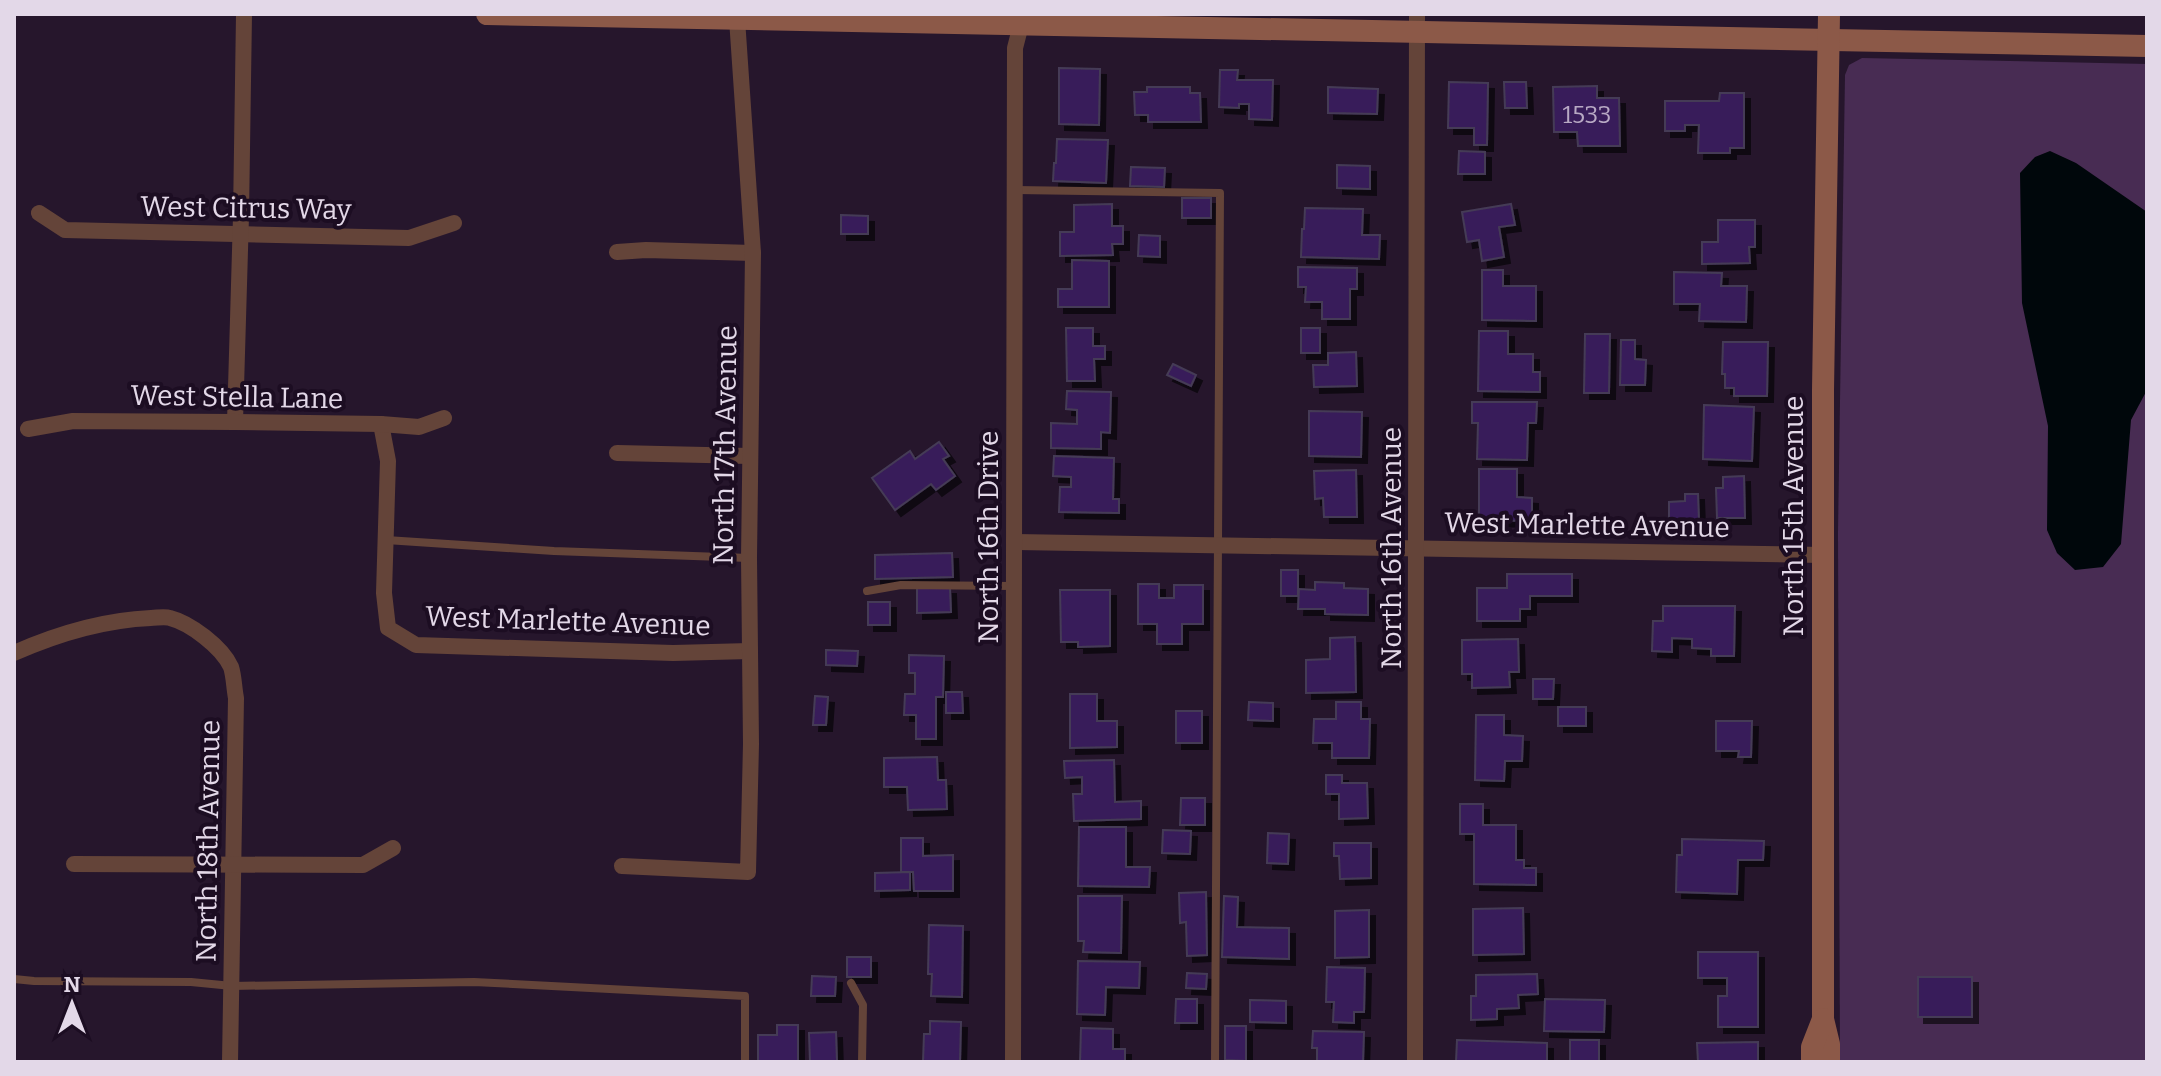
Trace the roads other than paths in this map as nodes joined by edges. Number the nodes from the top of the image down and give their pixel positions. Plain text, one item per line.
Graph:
1 (244, 14) edge
2 (487, 14) edge
3 (1829, 14) edge
4 (712, 16) edge
5 (761, 17) edge
6 (737, 19) junction
7 (1022, 19) edge
8 (1157, 20) edge
9 (1284, 22) edge
10 (1417, 24) edge
11 (1829, 40) junction
12 (2147, 46) edge
13 (1015, 190) junction
14 (39, 213) dead end
15 (454, 223) dead end
16 (241, 234) junction
17 (617, 252) dead end
18 (753, 253) junction
19 (444, 418) dead end
20 (235, 422) junction
21 (381, 424) junction
22 (28, 429) dead end
23 (617, 453) dead end
24 (750, 456) junction
25 (386, 540) junction
26 (1014, 542) junction
27 (1219, 545) junction
28 (1417, 548) junction
29 (1823, 555) junction
30 (749, 558) junction
31 (1014, 586) junction
32 (867, 591) dead end
33 (750, 651) junction
34 (14, 653) edge
35 (393, 848) dead end
36 (74, 864) dead end
37 (232, 865) junction
38 (622, 866) dead end
39 (14, 979) edge
40 (851, 983) dead end
41 (232, 986) junction
42 (1823, 1019) junction
43 (230, 1062) edge
44 (745, 1062) edge
45 (862, 1062) edge
46 (1013, 1062) edge
47 (1215, 1062) edge
48 (1415, 1062) edge
49 (1812, 1062) edge
50 (1829, 1062) edge

1 - 16 street
2 - 4 street
3 - 11 street, North 15th Avenue
4 - 6 street
5 - 6 street
5 - 7 street
6 - 18 street, North 17th Avenue
7 - 8 street
7 - 13 street, North 16th Drive
8 - 9 street
9 - 10 street
10 - 11 street
10 - 28 street, North 16th Avenue
11 - 12 street
11 - 29 street, North 15th Avenue
13 - 26 street, North 16th Drive
13 - 27 lane
14 - 16 street, West Citrus Way
15 - 16 street, West Citrus Way
16 - 20 street
17 - 18 street
18 - 24 street, North 17th Avenue
19 - 21 street, West Stella Lane
20 - 21 street, West Stella Lane
20 - 22 street, West Stella Lane
21 - 25 street
23 - 24 street
24 - 30 street, North 17th Avenue
25 - 30 lane
25 - 33 street, West Marlette Avenue
26 - 27 street, West Marlette Avenue
26 - 31 street, North 16th Drive
27 - 28 street, West Marlette Avenue
27 - 47 lane
28 - 29 street, West Marlette Avenue
28 - 48 street, North 16th Avenue
29 - 42 street, North 15th Avenue
30 - 33 street, North 17th Avenue
31 - 32 lane
31 - 46 street, North 16th Drive
33 - 38 street, North 17th Avenue
34 - 37 street, North 18th Avenue
35 - 37 street
36 - 37 street
37 - 41 street, North 18th Avenue
39 - 41 lane
40 - 45 lane
41 - 43 street, North 18th Avenue
41 - 44 lane
42 - 49 street, North 15th Avenue
42 - 50 street, North 15th Avenue

